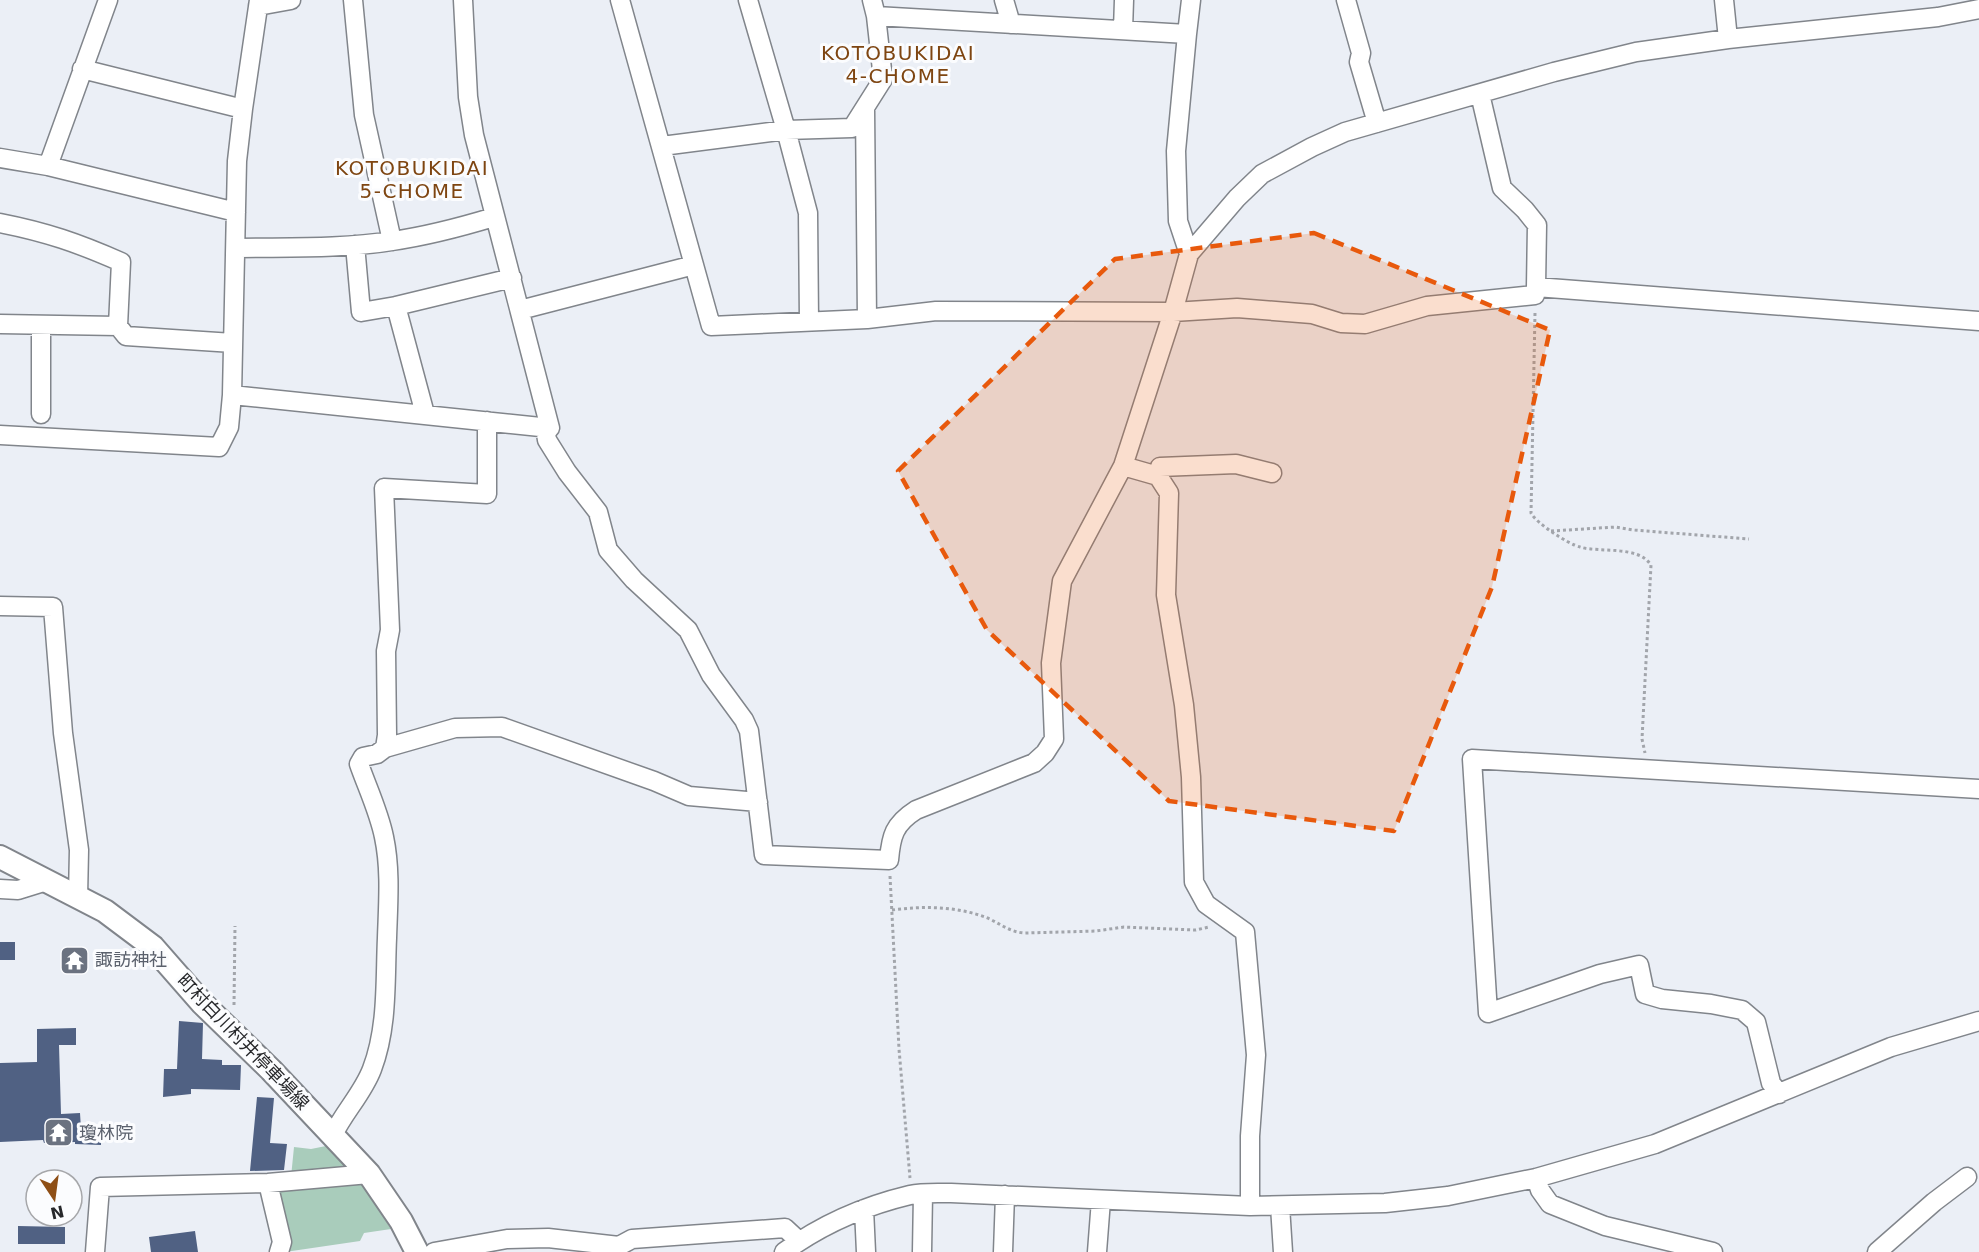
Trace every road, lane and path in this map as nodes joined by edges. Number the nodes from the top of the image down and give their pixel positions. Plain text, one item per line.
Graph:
1 (108, 0) edge
2 (291, 0) edge
3 (353, 0) edge
4 (463, 0) edge
5 (621, 0) edge
6 (748, 0) edge
7 (1004, 0) edge
8 (1124, 0) edge
9 (1191, 0) edge
10 (1346, 0) edge
11 (1724, 0) edge
12 (259, 3) edge
13 (874, 8) edge
14 (1979, 9) edge
15 (1011, 24) junction
16 (1123, 30) junction
17 (1187, 34) junction
18 (1728, 39) junction
19 (82, 69) junction
20 (1480, 94) junction
21 (865, 108) junction
22 (243, 109) junction
23 (1377, 123) junction
24 (786, 130) junction
25 (662, 146) junction
26 (0, 158) edge
27 (48, 166) junction
28 (236, 212) junction
29 (494, 217) junction
30 (0, 224) edge
31 (392, 241) junction
32 (355, 245) junction
33 (236, 248) junction
34 (1189, 254) junction
35 (694, 265) junction
36 (512, 278) junction
37 (1535, 295) joint
38 (396, 306) junction
39 (520, 310) junction
40 (1173, 312) junction
41 (867, 319) junction
42 (809, 321) junction
43 (1979, 321) edge
44 (0, 324) edge
45 (41, 325) junction
46 (118, 326) junction
47 (233, 343) junction
48 (232, 395) junction
49 (41, 414) dead end
50 (425, 414) junction
51 (487, 421) junction
52 (545, 427) junction
53 (0, 435) edge
54 (1123, 466) junction
55 (1272, 473) dead end
56 (1158, 476) junction
57 (1551, 531) junction
58 (1749, 539) dead end
59 (0, 606) edge
60 (385, 748) junction
61 (1647, 768) junction
62 (1979, 789) edge
63 (758, 802) junction
64 (0, 856) edge
65 (889, 861) junction
66 (48, 881) junction
67 (0, 889) edge
68 (78, 897) junction
69 (892, 909) junction
70 (1231, 922) junction
71 (235, 926) dead end
72 (1979, 1021) edge
73 (227, 1027) junction
74 (1779, 1094) junction
75 (333, 1135) junction
76 (369, 1174) junction
77 (1967, 1177) dead end
78 (1536, 1178) junction
79 (268, 1183) junction
80 (917, 1195) junction
81 (1005, 1195) junction
82 (1101, 1200) junction
83 (1250, 1206) junction
84 (1280, 1206) junction
85 (864, 1209) junction
86 (799, 1241) junction
87 (619, 1249) edge
88 (95, 1252) edge
89 (279, 1252) edge
90 (417, 1252) edge
91 (434, 1252) edge
92 (784, 1252) edge
93 (866, 1252) edge
94 (921, 1252) edge
95 (1002, 1252) edge
96 (1096, 1252) edge
97 (1283, 1252) edge
98 (1713, 1252) edge
99 (1877, 1252) edge

1 - 19 street
2 - 12 street
3 - 31 street
4 - 29 street
5 - 25 street
6 - 24 street
7 - 15 street
8 - 16 street
9 - 17 street
10 - 23 street
11 - 18 street
12 - 22 street
13 - 15 street
13 - 21 street
14 - 18 street
15 - 16 street
16 - 17 street
17 - 34 street
18 - 20 street
19 - 22 street
19 - 27 street
20 - 23 street
20 - 43 street
21 - 24 street
21 - 41 street
22 - 28 street
23 - 34 street
24 - 25 street
24 - 42 street
25 - 35 street
26 - 27 street
27 - 28 street
28 - 33 street
29 - 31 street
29 - 36 street
30 - 46 street
31 - 32 street
32 - 33 street
32 - 38 street
33 - 47 street
34 - 40 street
35 - 39 street
35 - 42 street
36 - 38 street
36 - 39 street
37 - 40 street
37 - 57 path
38 - 50 street
39 - 52 street
40 - 41 street
40 - 54 street
41 - 42 street
44 - 45 street
45 - 46 street
45 - 49 street
46 - 47 street
47 - 48 street
48 - 50 street
48 - 53 street
50 - 51 street
51 - 52 street
51 - 60 street
52 - 63 street
54 - 56 street
54 - 65 street
55 - 56 street
56 - 70 street
57 - 58 path
57 - 61 path
59 - 68 street
60 - 63 street
60 - 75 street
61 - 62 street
61 - 74 street
63 - 65 street
64 - 66 main road, 町村白川村井停車場線
65 - 69 path
66 - 67 street
66 - 68 main road, 町村白川村井停車場線
68 - 73 main road, 町村白川村井停車場線
69 - 70 path
69 - 80 path
70 - 83 street
71 - 73 path
72 - 74 street
73 - 75 main road, 町村白川村井停車場線
74 - 78 street
75 - 76 main road, 町村白川村井停車場線
76 - 79 street
76 - 90 main road, 町村白川村井停車場線
77 - 99 street
78 - 84 street
78 - 98 street
79 - 88 street
79 - 89 street
80 - 81 street
80 - 85 street
80 - 94 street
81 - 82 street
81 - 95 street
82 - 83 street
82 - 96 street
83 - 84 street
84 - 97 street
85 - 86 street
85 - 93 street
86 - 87 street
86 - 92 street
87 - 91 street

